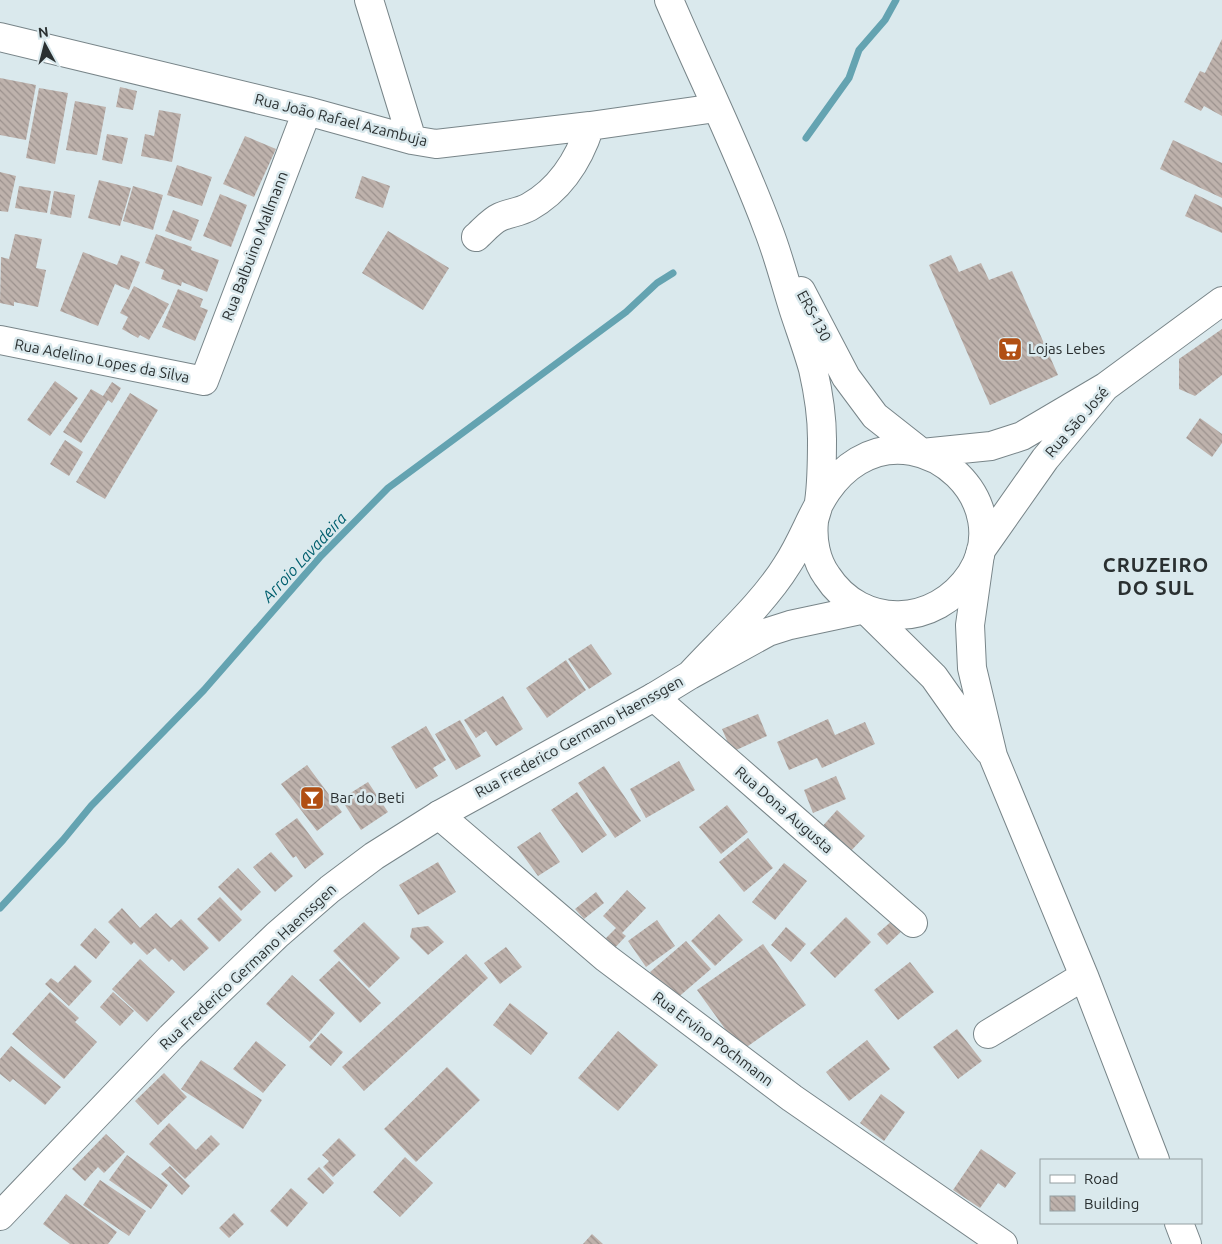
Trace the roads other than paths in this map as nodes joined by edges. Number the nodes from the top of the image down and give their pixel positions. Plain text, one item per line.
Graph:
1 (369, 0) edge
2 (669, 0) edge
3 (0, 37) edge
4 (716, 108) junction
5 (306, 111) junction
6 (590, 126) junction
7 (412, 140) junction
8 (770, 231) junction
9 (476, 237) dead end
10 (1222, 301) edge
11 (0, 340) edge
12 (204, 381) joint
13 (1105, 388) junction
14 (922, 453) junction
15 (819, 503) junction
16 (981, 550) junction
17 (865, 609) junction
18 (690, 675) junction
19 (654, 697) junction
20 (993, 756) junction
21 (438, 815) junction
22 (913, 923) dead end
23 (1084, 976) junction
24 (988, 1034) dead end
25 (1155, 1159) edge
26 (0, 1216) edge
27 (1179, 1224) edge
28 (1003, 1244) edge
29 (1187, 1244) edge

1 - 7 street
2 - 4 street
3 - 5 street, Rua João Rafael Azambuja
4 - 6 street, Rua João Rafael Azambuja
4 - 8 street
5 - 7 street, Rua João Rafael Azambuja
5 - 12 street, Rua Balbuino Mallmann
6 - 7 street, Rua João Rafael Azambuja
6 - 9 street
8 - 14 street, ERS-130
8 - 15 street, ERS-130
10 - 13 street, Rua São José
11 - 12 street, Rua Adelino Lopes da Silva
13 - 14 street
13 - 16 street, Rua São José
14 - 15 street
14 - 16 street
15 - 17 street
15 - 18 street
16 - 17 street
16 - 20 street
17 - 18 street
17 - 20 street
18 - 19 street, Rua Frederico Germano Haenssgen
19 - 21 street, Rua Frederico Germano Haenssgen
19 - 22 street, Rua Dona Augusta
20 - 23 street
21 - 26 street, Rua Frederico Germano Haenssgen
21 - 28 street, Rua Ervino Pochmann
23 - 24 street
23 - 25 street
27 - 29 street

